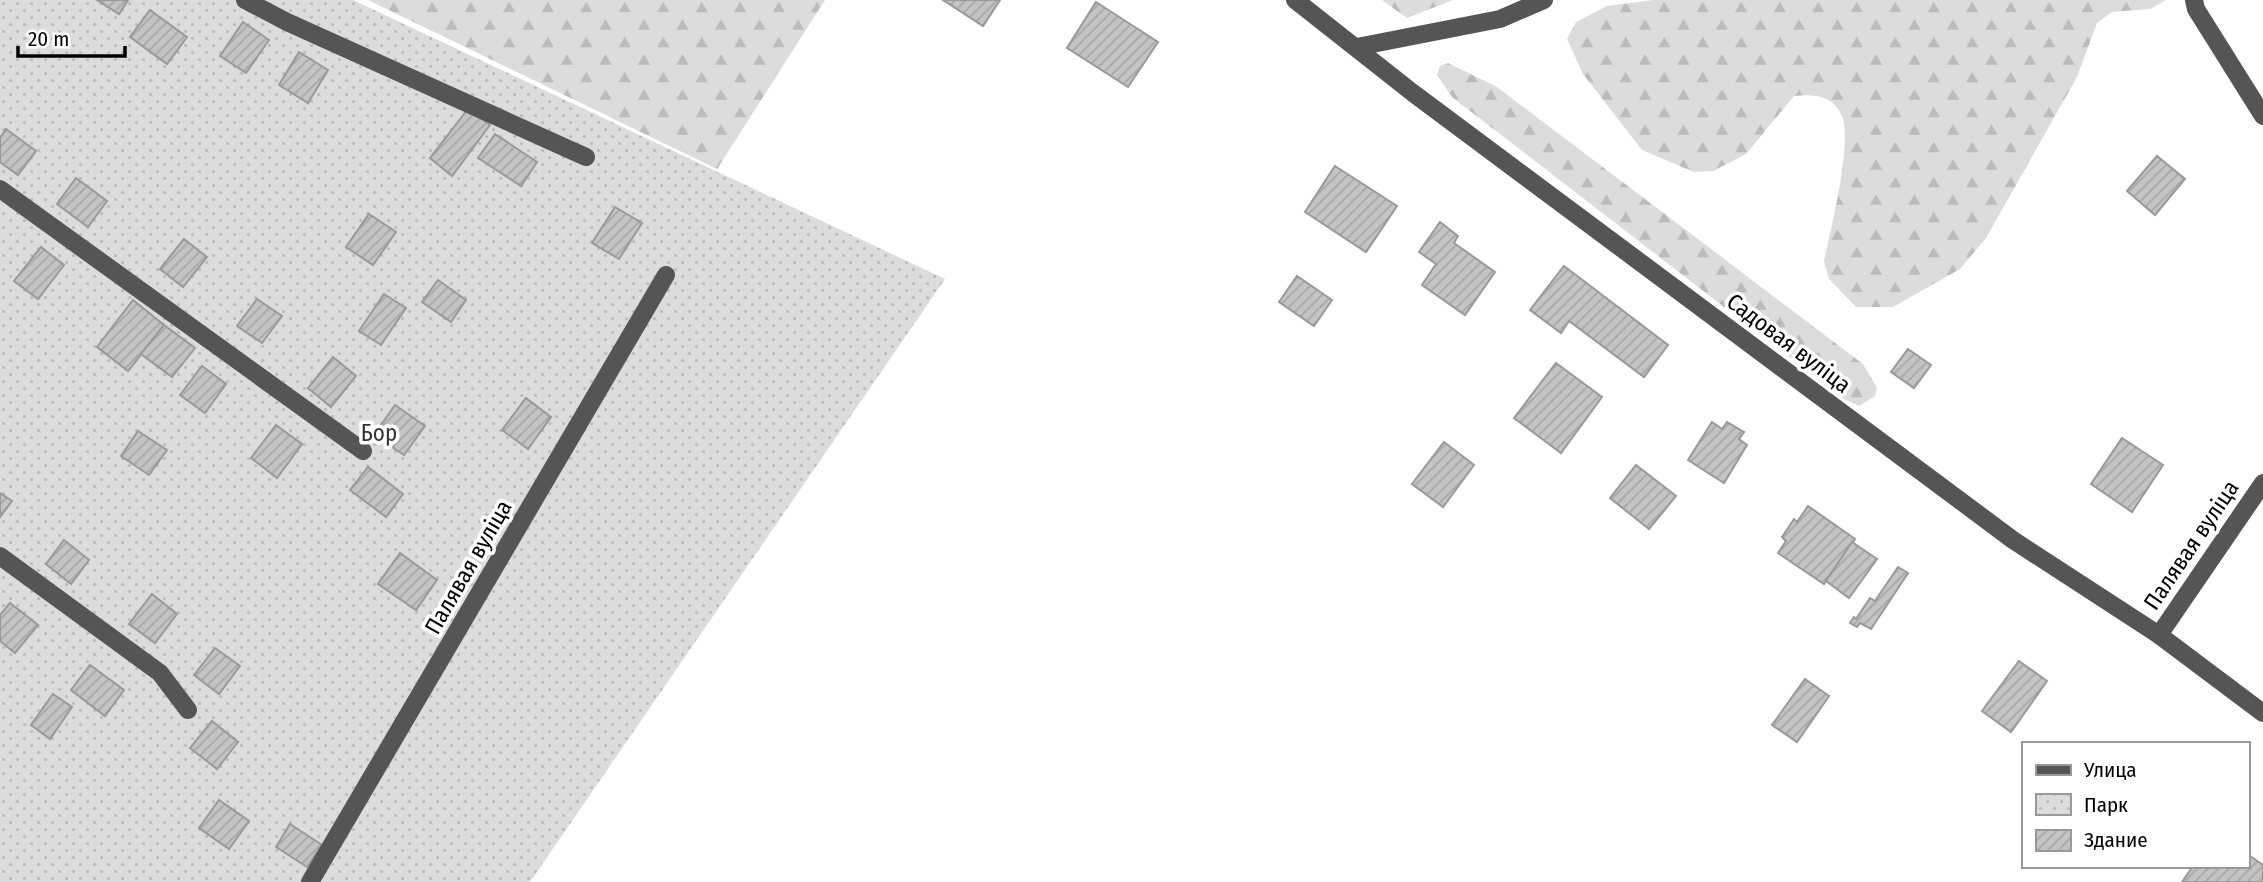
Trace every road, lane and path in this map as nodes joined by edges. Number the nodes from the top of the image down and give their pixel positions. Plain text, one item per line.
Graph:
1 (245, 0) edge
2 (1295, 0) edge
3 (1544, 0) edge
4 (2194, 0) edge
5 (1357, 47) junction
6 (2263, 116) edge
7 (586, 157) dead end
8 (0, 189) edge
9 (666, 275) dead end
10 (363, 451) dead end
11 (2263, 484) edge
12 (0, 556) edge
13 (2160, 635) junction
14 (188, 710) dead end
15 (2263, 713) edge
16 (310, 882) edge

1 - 7 street
2 - 5 street, Садовая вуліца
3 - 5 street
4 - 6 street
5 - 13 street, Садовая вуліца
8 - 10 street
9 - 16 street, Палявая вуліца
11 - 13 street, Палявая вуліца
12 - 14 street
13 - 15 street, Садовая вуліца

